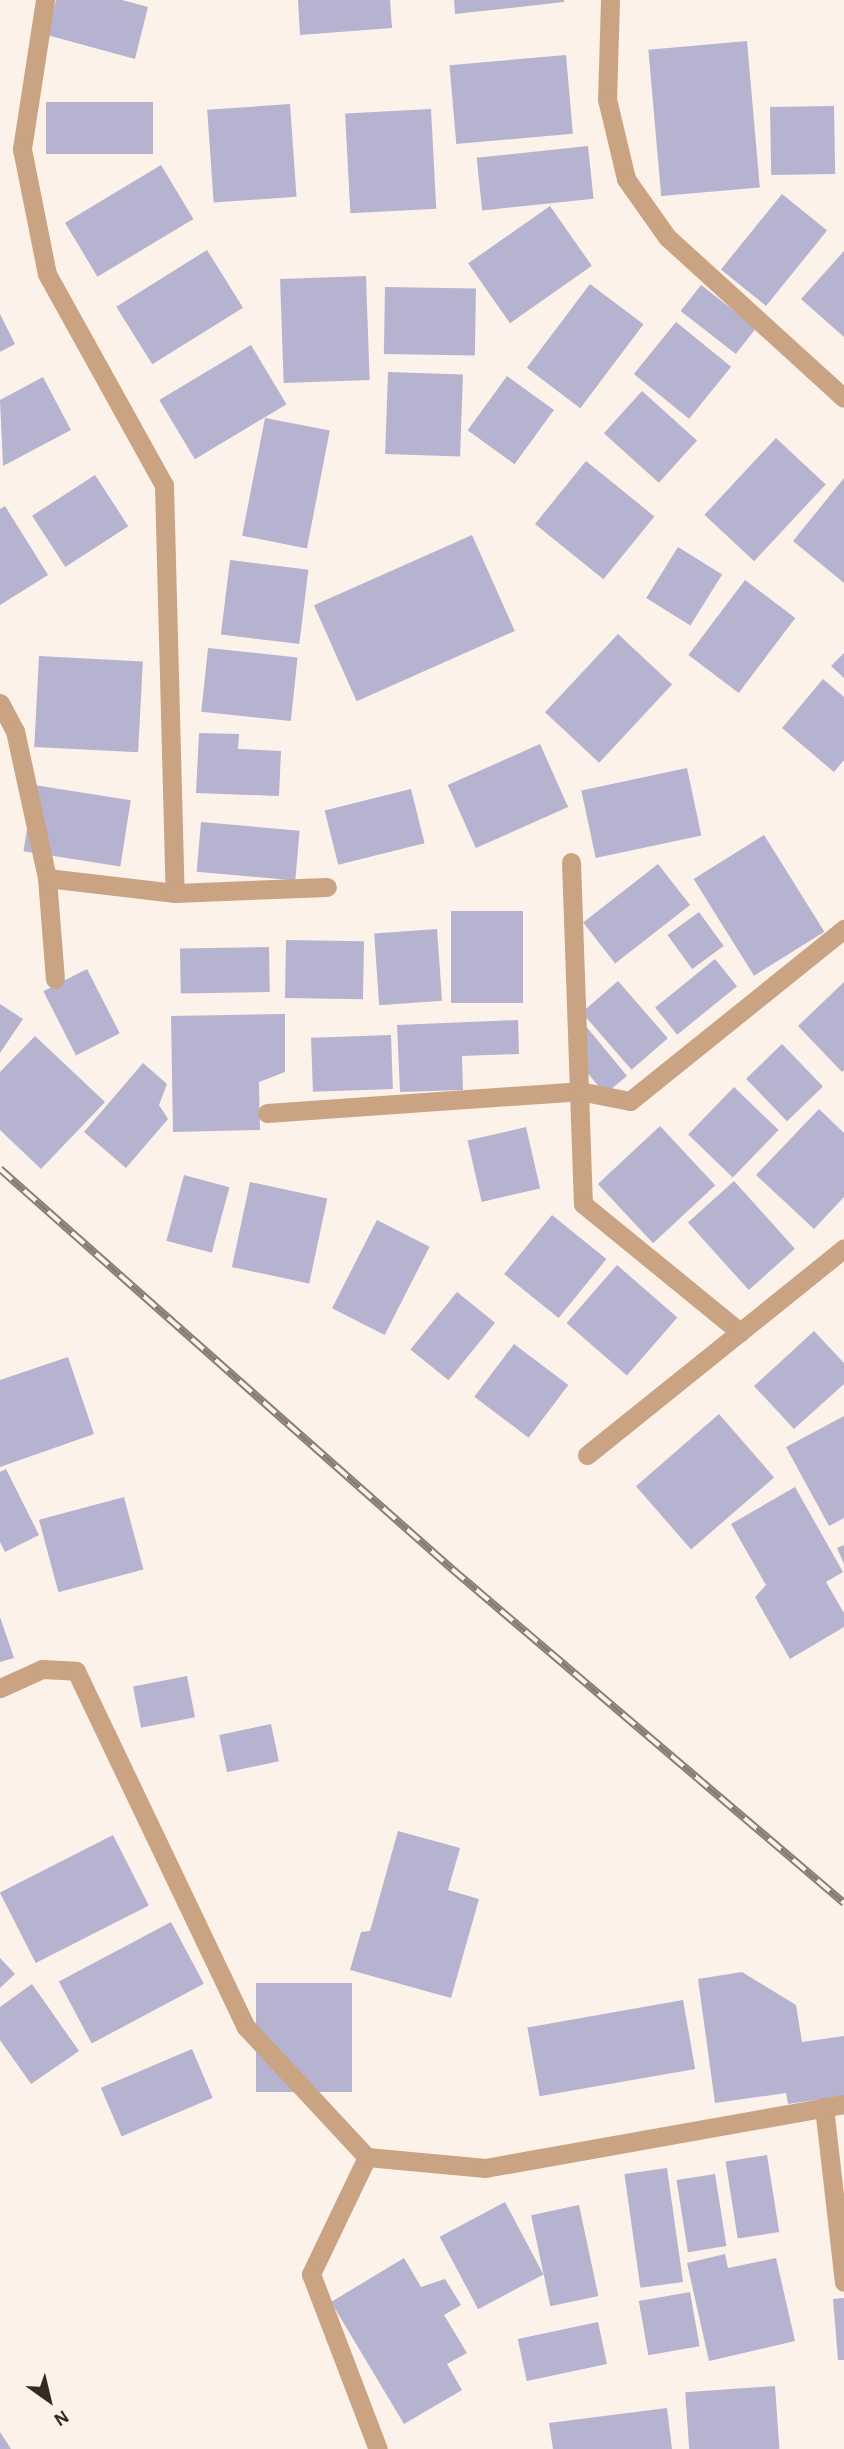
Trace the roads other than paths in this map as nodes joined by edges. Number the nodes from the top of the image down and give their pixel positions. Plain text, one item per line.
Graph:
1 (45, 0) edge
2 (610, 0) edge
3 (844, 398) edge
4 (0, 703) edge
5 (571, 862) dead end
6 (47, 878) junction
7 (327, 887) dead end
8 (175, 893) junction
9 (844, 929) edge
10 (55, 979) dead end
11 (579, 1091) junction
12 (267, 1113) dead end
13 (844, 1248) edge
14 (740, 1332) junction
15 (587, 1455) dead end
16 (0, 1688) edge
17 (834, 2106) edge
18 (367, 2157) junction
19 (844, 2282) edge
20 (378, 2449) edge

1 - 8 street
2 - 3 street
4 - 6 street
5 - 11 street
6 - 8 street
6 - 10 street
7 - 8 street
9 - 11 street
11 - 12 street
11 - 14 street
13 - 14 street
14 - 15 street
16 - 18 street
17 - 18 street
17 - 19 street
18 - 20 street

